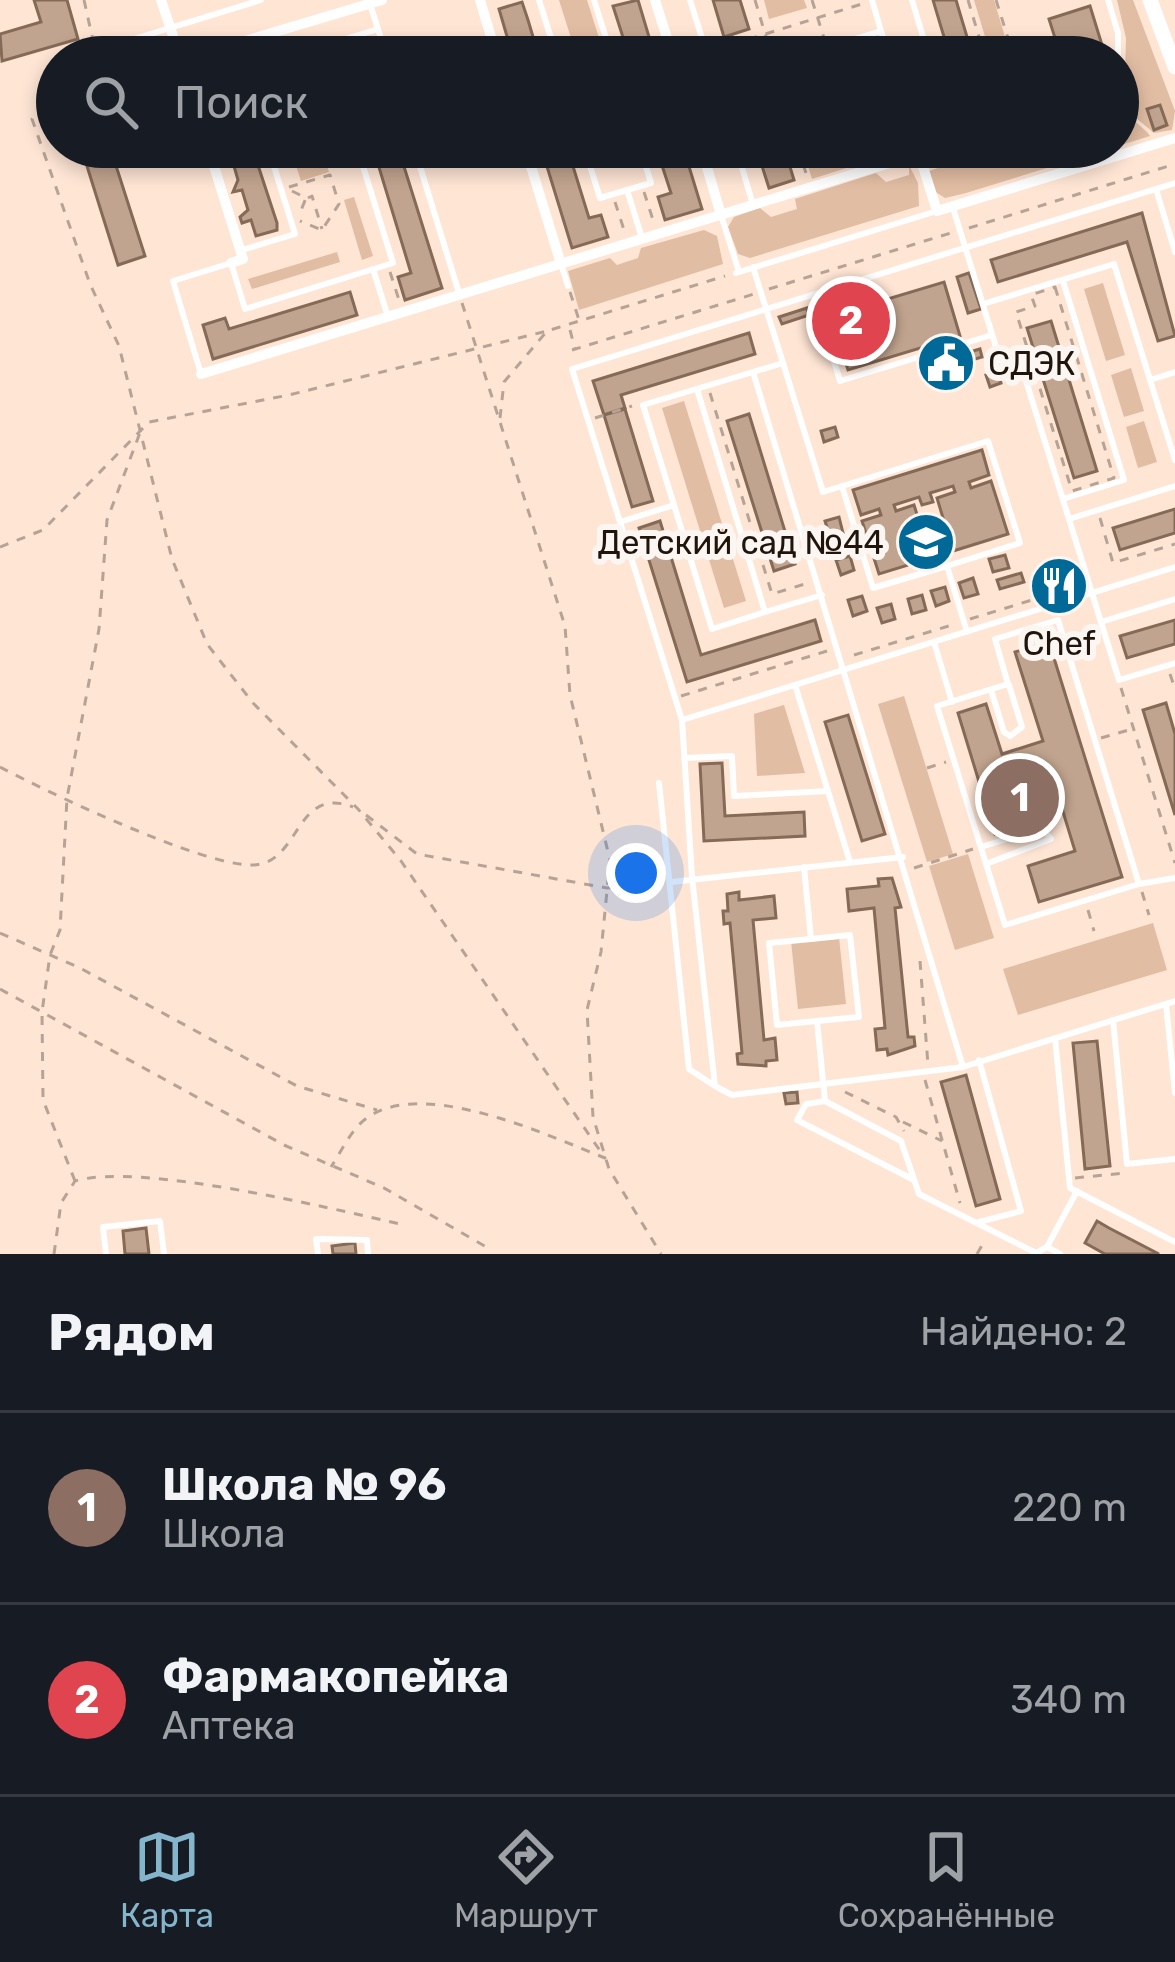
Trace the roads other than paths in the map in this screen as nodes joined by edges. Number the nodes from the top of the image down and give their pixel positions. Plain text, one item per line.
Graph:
1 (161, 0) edge
2 (220, 0) edge
3 (261, 0) edge
4 (480, 0) edge
5 (539, 0) edge
6 (594, 0) edge
7 (656, 0) edge
8 (690, 0) edge
9 (912, 0) edge
10 (1108, 0) edge
11 (1150, 0) edge
12 (374, 1) edge
13 (872, 1) edge
14 (224, 11) junction
15 (170, 28) junction
16 (378, 29) junction
17 (881, 31) junction
18 (146, 36) edge
19 (172, 36) edge
20 (262, 36) edge
21 (355, 36) edge
22 (380, 36) edge
23 (491, 36) edge
24 (550, 36) edge
25 (605, 36) edge
26 (667, 36) edge
27 (701, 36) edge
28 (864, 36) edge
29 (883, 36) edge
30 (923, 36) edge
31 (1118, 36) edge
32 (1175, 67) edge
33 (1175, 138) edge
34 (1139, 149) edge
35 (215, 168) edge
36 (276, 168) edge
37 (364, 168) edge
38 (419, 168) edge
39 (531, 168) edge
40 (591, 168) edge
41 (646, 168) edge
42 (707, 168) edge
43 (743, 168) edge
44 (866, 168) edge
45 (923, 168) edge
46 (1077, 168) edge
47 (1175, 183) edge
48 (1156, 189) junction
49 (627, 190) junction
50 (754, 205) junction
51 (952, 206) junction
52 (937, 211) junction
53 (722, 215) junction
54 (642, 239) junction
55 (965, 248) junction
56 (240, 250) junction
57 (1175, 251) edge
58 (231, 263) junction
59 (561, 264) junction
60 (753, 268) junction
61 (374, 269) junction
62 (1062, 280) junction
63 (568, 286) road end
64 (460, 295) junction
65 (813, 295) junction
66 (983, 304) junction
67 (766, 309) junction
68 (388, 317) junction
69 (992, 334) junction
70 (783, 362) junction
71 (753, 371) junction
72 (1175, 372) edge
73 (201, 374) joint
74 (1150, 380) junction
75 (697, 389) junction
76 (1175, 460) edge
77 (842, 486) junction
78 (1175, 486) edge
79 (1063, 499) junction
80 (674, 505) junction
81 (1069, 519) junction
82 (620, 522) junction
83 (947, 566) junction
84 (1175, 567) edge
85 (1092, 593) junction
86 (822, 595) junction
87 (1175, 599) edge
88 (1054, 605) junction
89 (766, 612) junction
90 (1058, 620) junction
91 (1101, 622) junction
92 (968, 632) junction
93 (934, 642) junction
94 (1171, 664) edge
95 (845, 670) junction
96 (795, 685) junction
97 (1008, 685) junction
98 (991, 690) junction
99 (952, 702) junction
100 (682, 720) junction
101 (685, 758) junction
102 (659, 783) dead end
103 (828, 791) junction
104 (980, 847) junction
105 (903, 857) junction
106 (850, 862) junction
107 (986, 865) junction
108 (804, 867) junction
109 (692, 878) junction
110 (1175, 878) edge
111 (670, 882) junction
112 (1139, 884) junction
113 (811, 939) junction
114 (1171, 1003) edge
115 (1113, 1020) junction
116 (817, 1021) junction
117 (1055, 1038) junction
118 (979, 1060) junction
119 (963, 1066) junction
120 (823, 1084) junction
121 (715, 1086) junction
122 (1175, 1093) edge
123 (825, 1101) junction
124 (1175, 1160) edge
125 (914, 1180) junction
126 (1076, 1191) junction
127 (977, 1223) junction
128 (1175, 1242) edge
129 (1047, 1247) junction
130 (106, 1254) edge
131 (164, 1254) edge
132 (318, 1254) edge
133 (368, 1254) edge
134 (1060, 1254) edge

1 - 15 street
2 - 14 lane
3 - 14 lane
4 - 23 street
5 - 24 lane
6 - 25 lane
7 - 26 street
8 - 27 lane
9 - 30 lane
10 - 31 lane
11 - 32 main road
12 - 16 lane
12 - 20 street
13 - 17 lane
14 - 15 lane
15 - 18 lane
15 - 19 street
16 - 21 lane
16 - 22 lane
17 - 28 lane
17 - 29 lane
33 - 34 street
35 - 56 street
36 - 56 lane
37 - 61 lane
38 - 64 lane
39 - 59 street
40 - 49 lane
41 - 49 lane
42 - 53 street
43 - 50 lane
44 - 50 street
45 - 52 street
46 - 51 street
47 - 48 lane
48 - 55 lane
48 - 57 lane
49 - 54 lane
50 - 53 street
51 - 52 street
51 - 55 lane
52 - 60 lane
53 - 54 street
53 - 60 lane
54 - 59 street
55 - 65 lane
55 - 66 lane
56 - 58 street
58 - 61 lane
58 - 73 lane
59 - 63 lane
59 - 64 street
60 - 67 lane
61 - 68 lane
62 - 66 lane
62 - 74 lane
62 - 79 lane
64 - 68 street
65 - 67 lane
65 - 69 lane
66 - 69 lane
67 - 70 lane
67 - 82 lane
68 - 73 street
69 - 79 lane
70 - 71 lane
70 - 77 lane
71 - 75 lane
71 - 86 lane
72 - 74 lane
74 - 76 lane
75 - 80 lane
75 - 89 lane
77 - 83 lane
77 - 83 lane
78 - 81 lane
79 - 81 lane
80 - 82 lane
80 - 89 lane
81 - 85 lane
82 - 100 lane
83 - 92 lane
84 - 85 lane
85 - 88 lane
85 - 91 lane
86 - 89 lane
86 - 95 lane
87 - 91 lane
88 - 90 lane
88 - 92 lane
90 - 97 lane
90 - 112 lane
91 - 94 lane
92 - 93 lane
93 - 95 lane
93 - 99 lane
95 - 96 lane
95 - 105 lane
96 - 100 lane
96 - 103 lane
97 - 98 lane
97 - 98 lane
98 - 99 lane
99 - 104 lane
100 - 101 lane
101 - 103 lane
101 - 109 lane
102 - 111 lane
103 - 106 lane
104 - 107 lane
104 - 107 lane
105 - 106 lane
105 - 119 lane
106 - 108 lane
107 - 112 lane
108 - 109 lane
108 - 113 lane
109 - 111 lane
109 - 121 lane
110 - 112 lane
111 - 121 lane
113 - 116 lane
113 - 116 lane
114 - 115 lane
114 - 122 lane
115 - 117 lane
115 - 124 lane
116 - 120 lane
117 - 118 lane
117 - 126 lane
118 - 119 lane
118 - 127 lane
119 - 120 lane
120 - 121 lane
120 - 123 lane
123 - 125 lane
123 - 125 lane
125 - 127 lane
126 - 128 lane
126 - 129 lane
127 - 129 lane
129 - 134 lane
130 - 131 lane
132 - 133 lane

